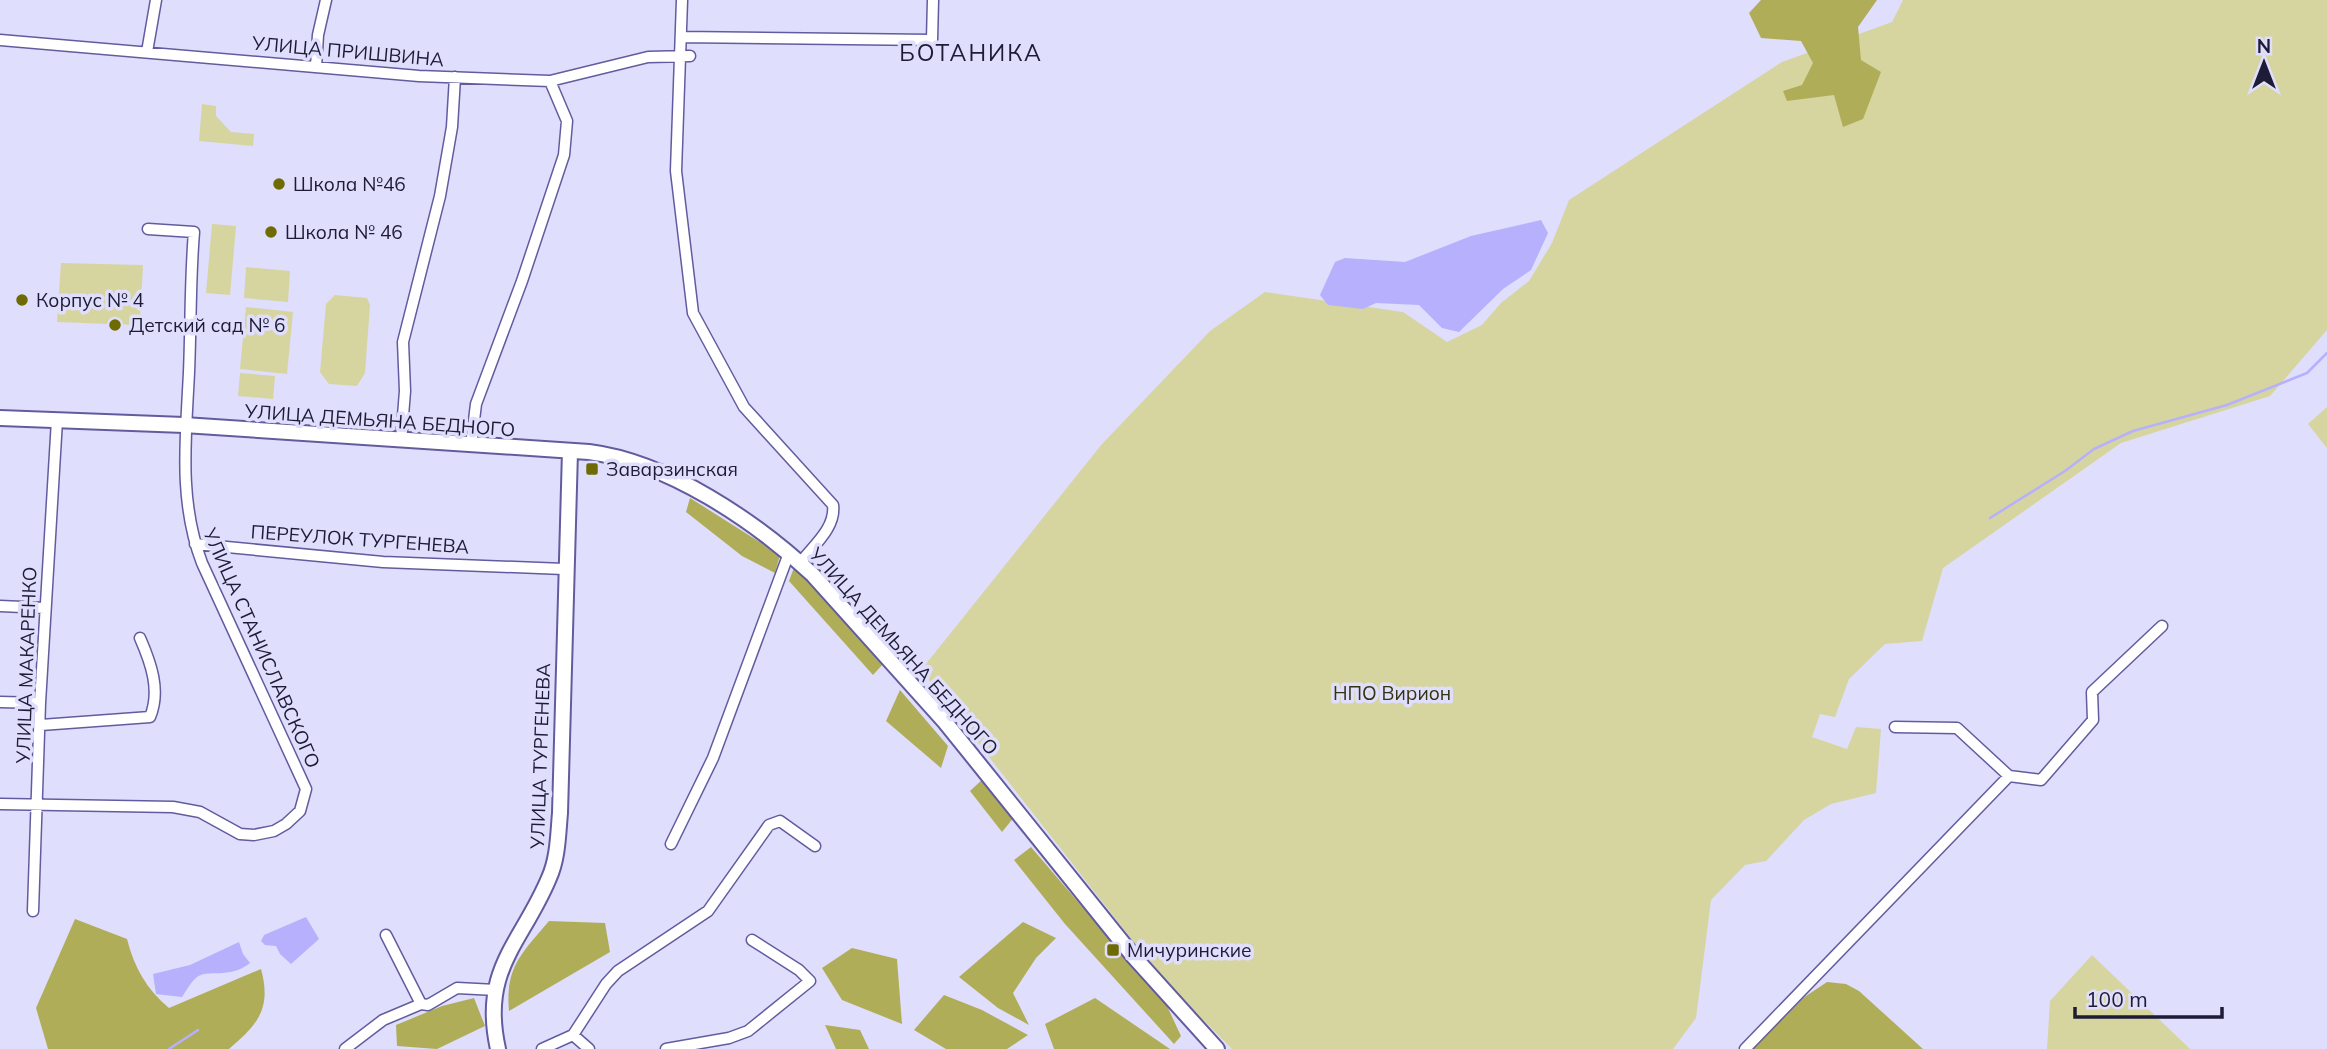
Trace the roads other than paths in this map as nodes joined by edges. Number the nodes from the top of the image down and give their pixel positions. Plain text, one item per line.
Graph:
1 (156, 0) edge
2 (326, 0) edge
3 (682, 0) edge
4 (933, 0) edge
5 (681, 37) junction
6 (0, 40) edge
7 (146, 52) junction
8 (685, 56) junction
9 (316, 67) junction
10 (455, 77) junction
11 (550, 81) junction
12 (148, 229) dead end
13 (0, 418) edge
14 (57, 420) junction
15 (184, 425) junction
16 (401, 441) junction
17 (471, 445) junction
18 (570, 451) junction
19 (195, 544) junction
20 (794, 558) junction
21 (565, 569) junction
22 (0, 606) edge
23 (45, 608) junction
24 (2162, 626) dead end
25 (140, 638) dead end
26 (0, 702) edge
27 (40, 703) junction
28 (41, 725) junction
29 (1895, 727) dead end
30 (2009, 776) junction
31 (0, 804) edge
32 (38, 804) junction
33 (671, 845) dead end
34 (815, 846) dead end
35 (33, 911) dead end
36 (386, 935) dead end
37 (752, 940) dead end
38 (495, 990) junction
39 (421, 1004) junction
40 (573, 1035) junction
41 (345, 1049) edge
42 (498, 1049) edge
43 (542, 1049) edge
44 (589, 1049) edge
45 (666, 1049) edge
46 (1217, 1049) edge
47 (1745, 1049) edge

1 - 7 street
2 - 9 street
3 - 5 street
4 - 5 street
5 - 8 street
6 - 7 street, УЛИЦА ПРИШВИНА
7 - 9 street, УЛИЦА ПРИШВИНА
8 - 11 street, УЛИЦА ПРИШВИНА
8 - 20 street
9 - 10 street, УЛИЦА ПРИШВИНА
10 - 11 street, УЛИЦА ПРИШВИНА
10 - 16 street
11 - 17 street
12 - 15 street, УЛИЦА СТАНИСЛАВСКОГО
13 - 14 street, УЛИЦА ДЕМЬЯНА БЕДНОГО
14 - 15 street, УЛИЦА ДЕМЬЯНА БЕДНОГО
14 - 23 street, УЛИЦА МАКАРЕНКО
15 - 16 street, УЛИЦА ДЕМЬЯНА БЕДНОГО
15 - 19 street, УЛИЦА СТАНИСЛАВСКОГО
16 - 17 street, УЛИЦА ДЕМЬЯНА БЕДНОГО
17 - 18 street, УЛИЦА ДЕМЬЯНА БЕДНОГО
18 - 20 street, УЛИЦА ДЕМЬЯНА БЕДНОГО
18 - 21 street, УЛИЦА ТУРГЕНЕВА
19 - 21 street, ПЕРЕУЛОК ТУРГЕНЕВА
19 - 32 street, УЛИЦА СТАНИСЛАВСКОГО
20 - 33 street
20 - 46 street, УЛИЦА ДЕМЬЯНА БЕДНОГО
21 - 38 street, УЛИЦА ТУРГЕНЕВА
22 - 23 street
23 - 27 street, УЛИЦА МАКАРЕНКО
24 - 30 street
25 - 28 street
26 - 27 street
27 - 28 street, УЛИЦА МАКАРЕНКО
28 - 32 street, УЛИЦА МАКАРЕНКО
29 - 30 street
30 - 47 street
31 - 32 street
32 - 35 street, УЛИЦА МАКАРЕНКО
34 - 40 street
36 - 39 street
37 - 45 street
38 - 39 street
38 - 42 street, УЛИЦА ТУРГЕНЕВА
39 - 41 street
40 - 43 street
40 - 44 street

